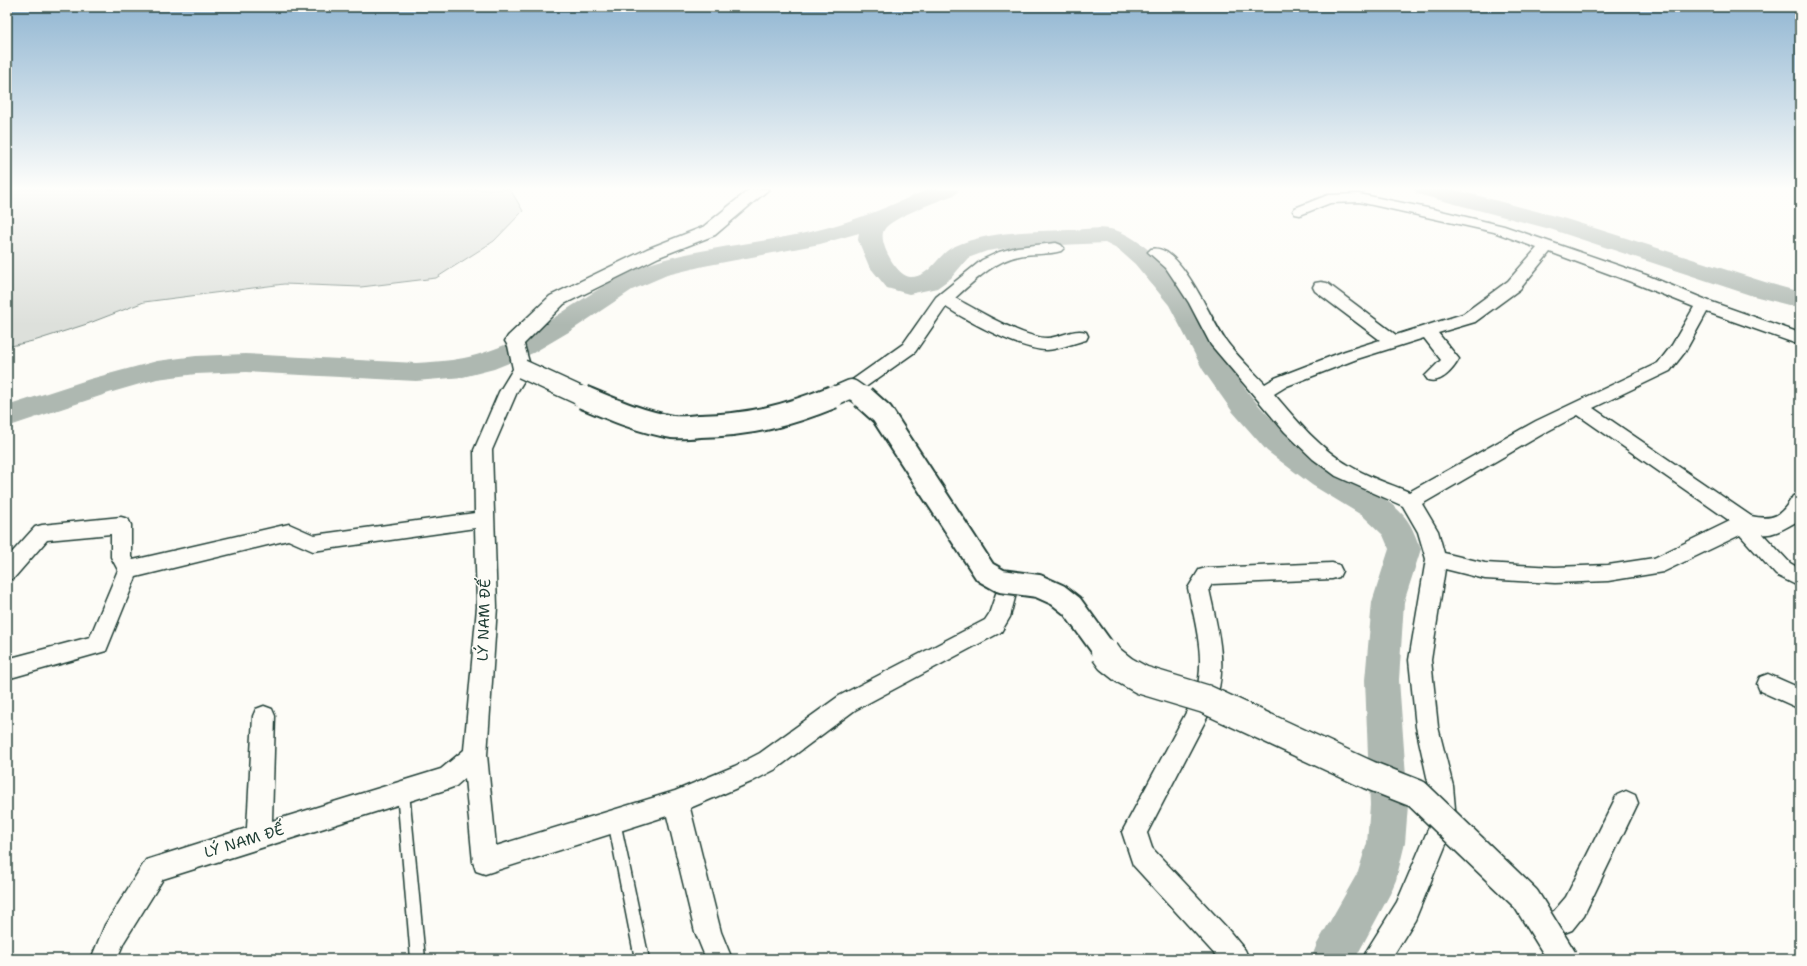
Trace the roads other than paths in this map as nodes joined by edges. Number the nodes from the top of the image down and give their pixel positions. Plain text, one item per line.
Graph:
1 (701, 234) edge
2 (1514, 234) edge
3 (1547, 246) junction
4 (1056, 248) dead end
5 (1156, 252) dead end
6 (1321, 287) dead end
7 (942, 301) junction
8 (1703, 305) junction
9 (1427, 331) junction
10 (1080, 336) dead end
11 (1800, 339) edge
12 (515, 341) joint
13 (1393, 341) junction
14 (522, 369) junction
15 (1434, 376) dead end
16 (851, 388) junction
17 (1263, 393) junction
18 (1579, 407) junction
19 (1410, 502) junction
20 (1799, 504) edge
21 (484, 519) junction
22 (1744, 523) junction
23 (1436, 559) junction
24 (128, 570) junction
25 (7, 572) edge
26 (1332, 572) dead end
27 (1800, 579) edge
28 (1008, 582) junction
29 (7, 669) edge
30 (1768, 684) dead end
31 (1205, 699) junction
32 (1800, 699) edge
33 (264, 716) dead end
34 (475, 755) junction
35 (403, 792) junction
36 (676, 802) junction
37 (1626, 803) dead end
38 (1444, 820) junction
39 (614, 821) junction
40 (259, 837) junction
41 (1553, 948) edge
42 (104, 959) edge
43 (418, 959) edge
44 (642, 959) edge
45 (718, 959) edge
46 (1236, 959) edge
47 (1376, 959) edge

1 - 12 street
2 - 3 street
3 - 8 street
3 - 9 street
4 - 7 street
5 - 17 street
6 - 13 street
7 - 10 street
7 - 16 street
8 - 11 street
8 - 18 street
9 - 13 street
9 - 15 street
12 - 14 street
13 - 17 street
14 - 16 street, bridge
14 - 21 street, LÝ NAM ĐẾ
16 - 28 street, bridge
17 - 19 street
18 - 19 street
18 - 22 street
19 - 23 street
20 - 22 street
21 - 24 street
21 - 34 street, LÝ NAM ĐẾ
22 - 23 street
22 - 27 street
23 - 38 street
24 - 25 street
24 - 29 street
26 - 31 street
28 - 31 street, bridge
28 - 36 street
30 - 32 street
31 - 38 street, bridge
31 - 46 street
33 - 40 street
34 - 35 street, LÝ NAM ĐẾ
34 - 39 street
35 - 40 street, LÝ NAM ĐẾ
35 - 43 lane
36 - 39 street
36 - 45 street
37 - 41 street
38 - 41 street, bridge
38 - 47 street
39 - 44 lane
40 - 42 street, LÝ NAM ĐẾ

